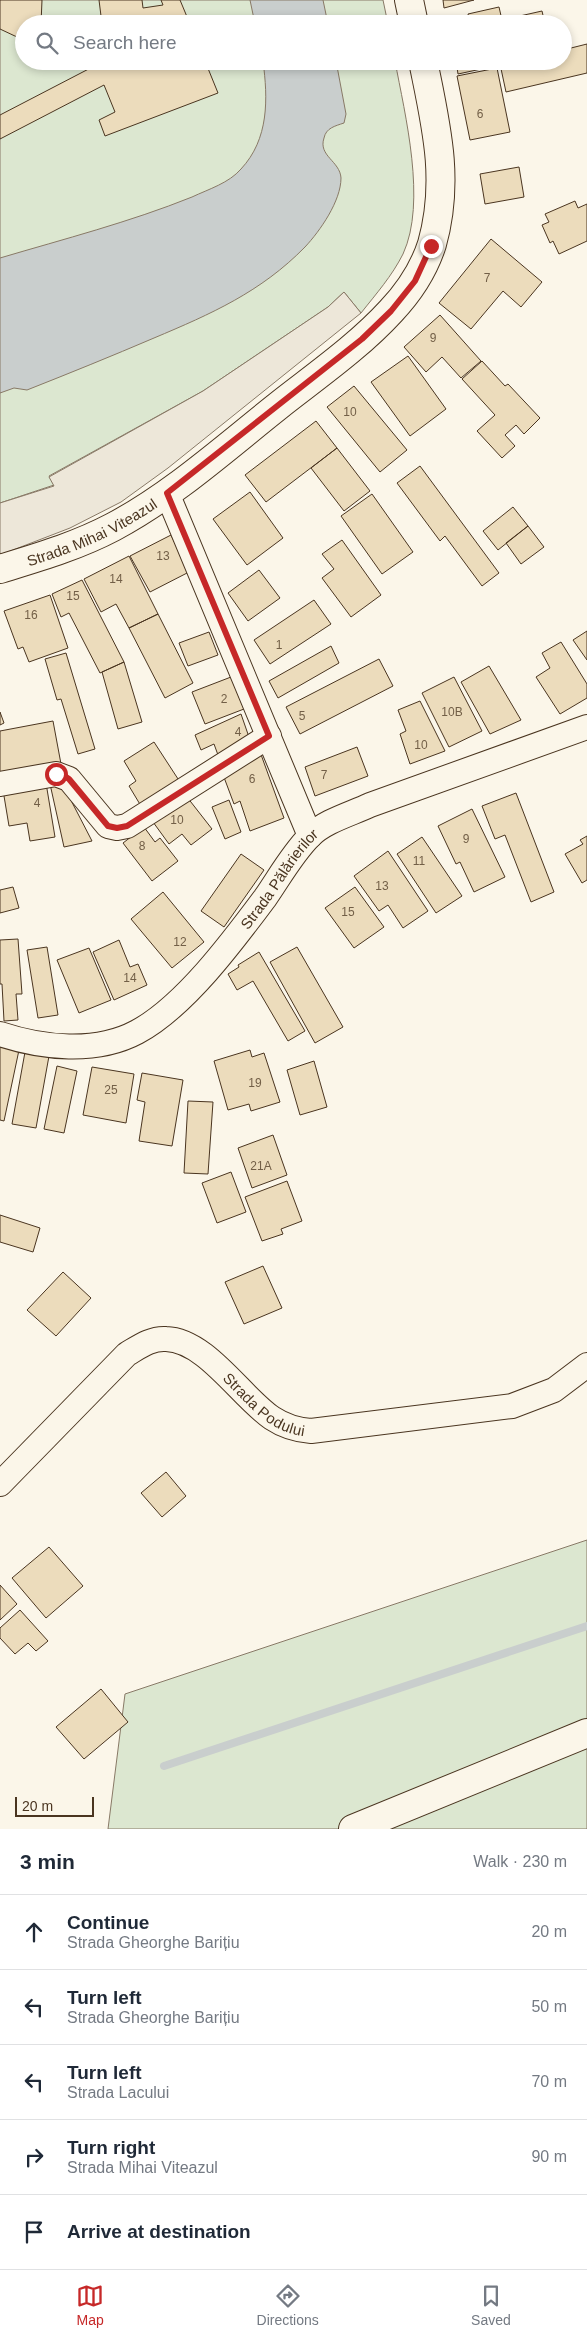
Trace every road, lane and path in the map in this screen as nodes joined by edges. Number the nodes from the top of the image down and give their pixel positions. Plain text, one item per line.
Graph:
1 (409, 0) edge
2 (412, 15) edge
3 (425, 70) edge
4 (167, 493) junction
5 (0, 569) edge
6 (587, 727) edge
7 (269, 736) junction
8 (0, 784) edge
9 (310, 836) junction
10 (0, 1034) edge
11 (587, 1365) edge
12 (0, 1484) edge
13 (587, 1733) edge
14 (353, 1829) edge

1 - 2 main road
3 - 4 main road, Strada Mihai Viteazul
4 - 5 main road, Strada Mihai Viteazul
4 - 7 street
6 - 9 street, Strada Pălărierilor
7 - 8 street
7 - 9 street
9 - 10 street, Strada Pălărierilor
11 - 12 street, Strada Podului
13 - 14 main road

